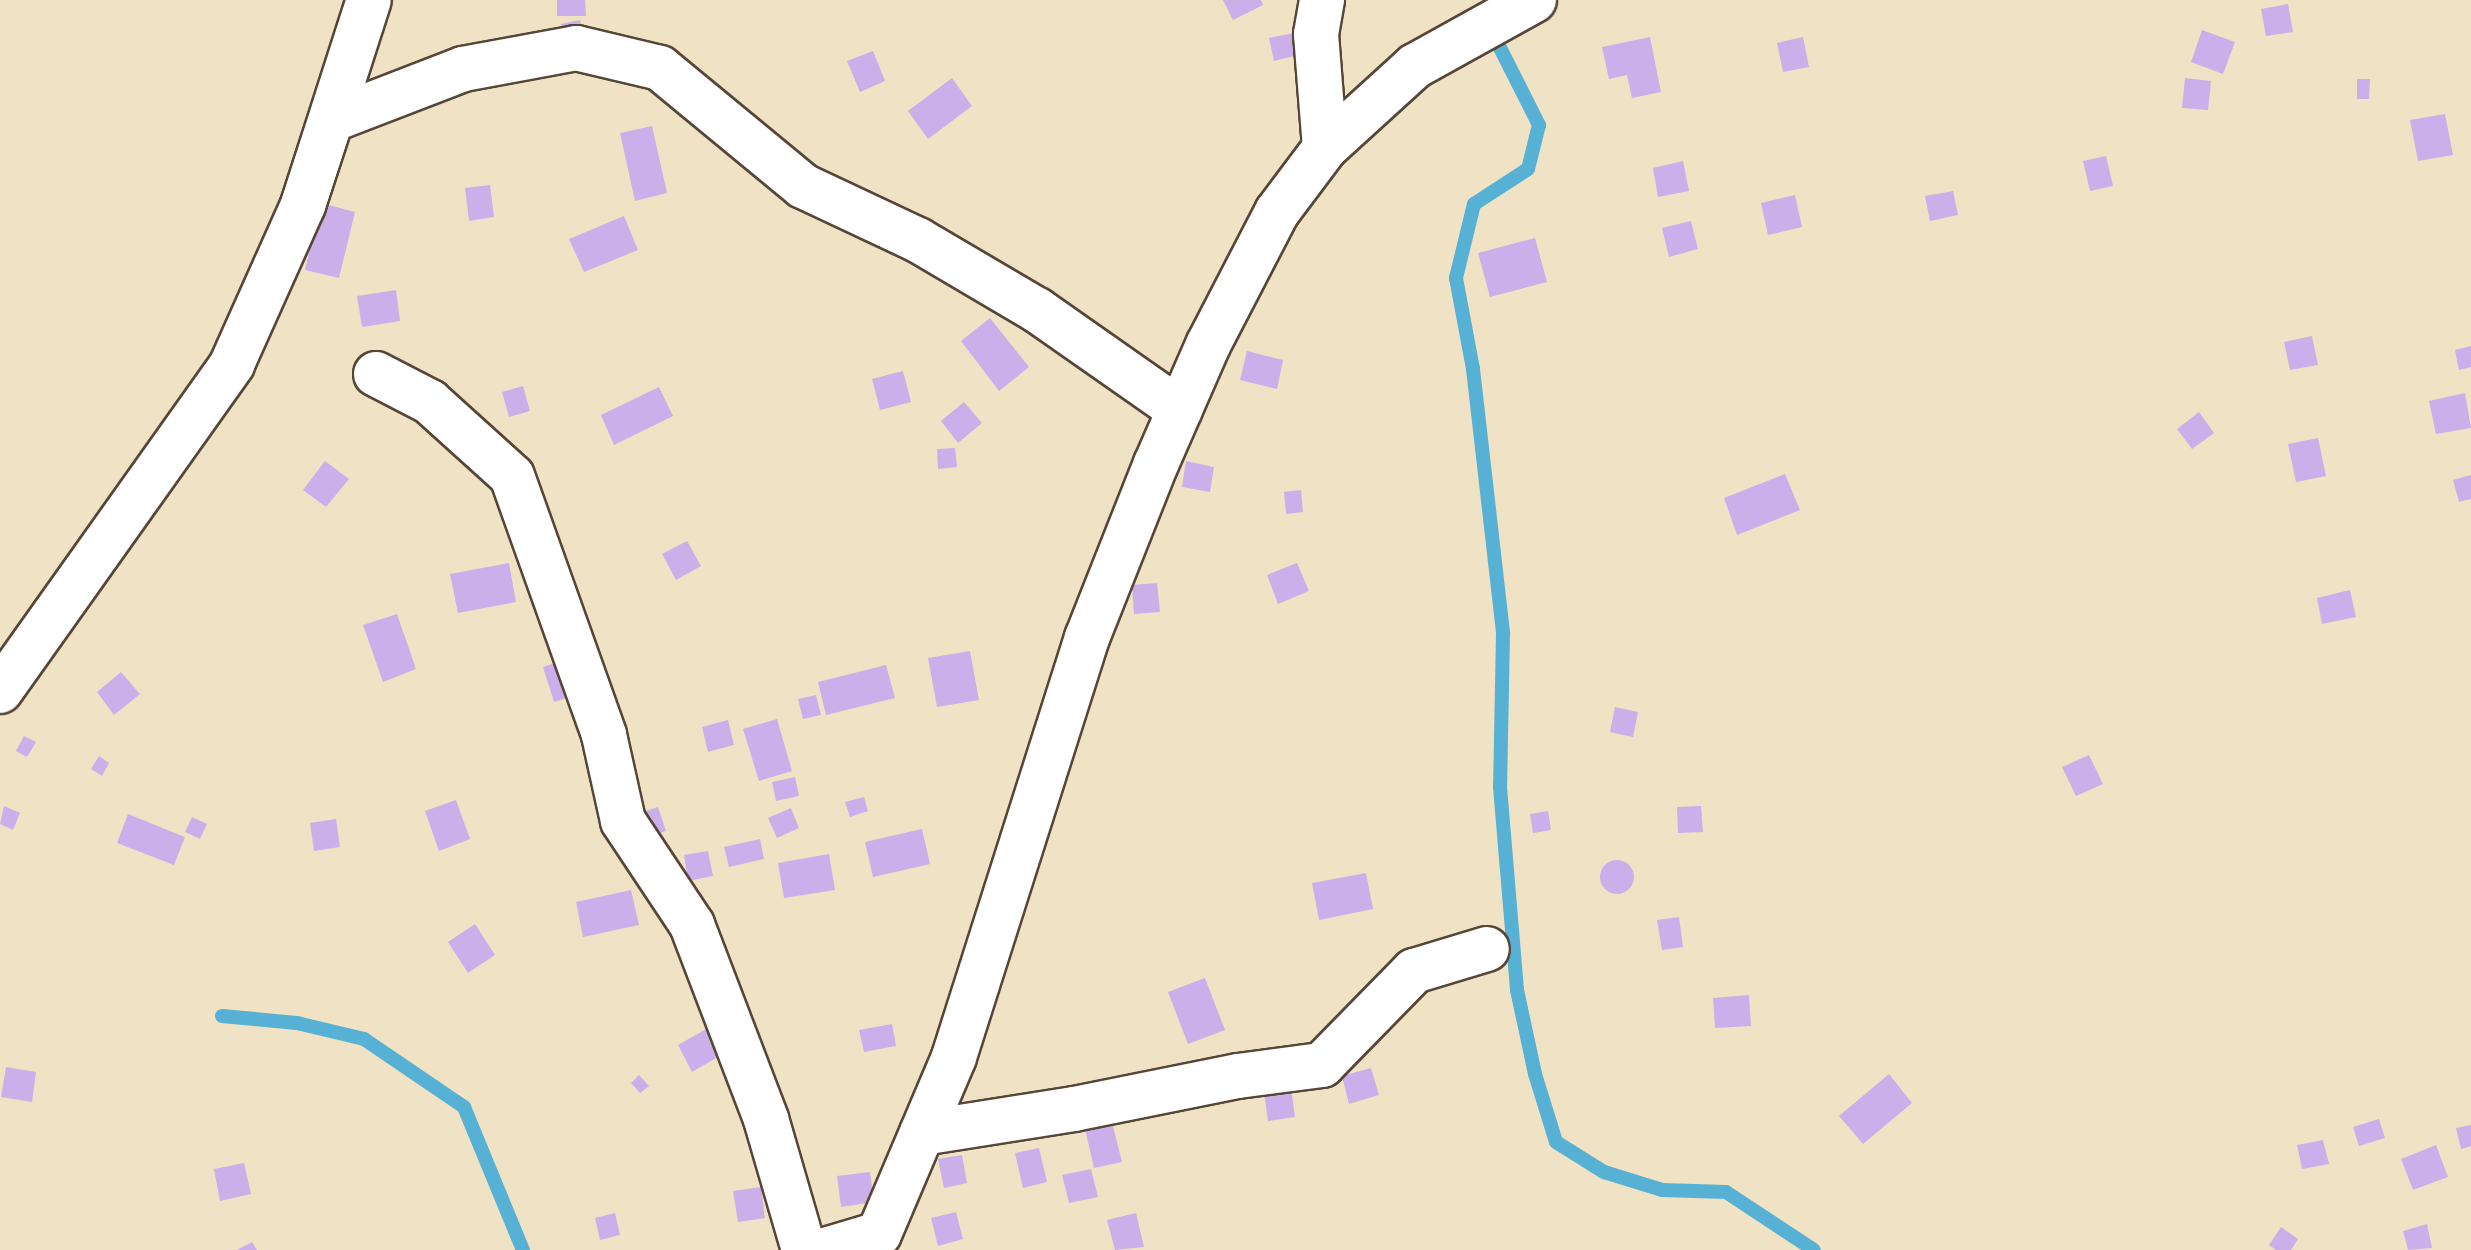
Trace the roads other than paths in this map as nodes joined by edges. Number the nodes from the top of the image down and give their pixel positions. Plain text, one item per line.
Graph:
1 (369, 0) edge
2 (1322, 0) edge
3 (1534, 0) edge
4 (1325, 148) junction
5 (303, 205) junction
6 (376, 374) dead end
7 (1180, 410) junction
8 (0, 691) edge
9 (1487, 949) dead end
10 (922, 1133) junction
11 (804, 1250) edge
12 (825, 1250) edge

1 - 5 street
2 - 4 street
3 - 4 street
4 - 7 street
5 - 7 street
5 - 8 street
6 - 11 street
7 - 10 street
9 - 10 street
10 - 12 street

